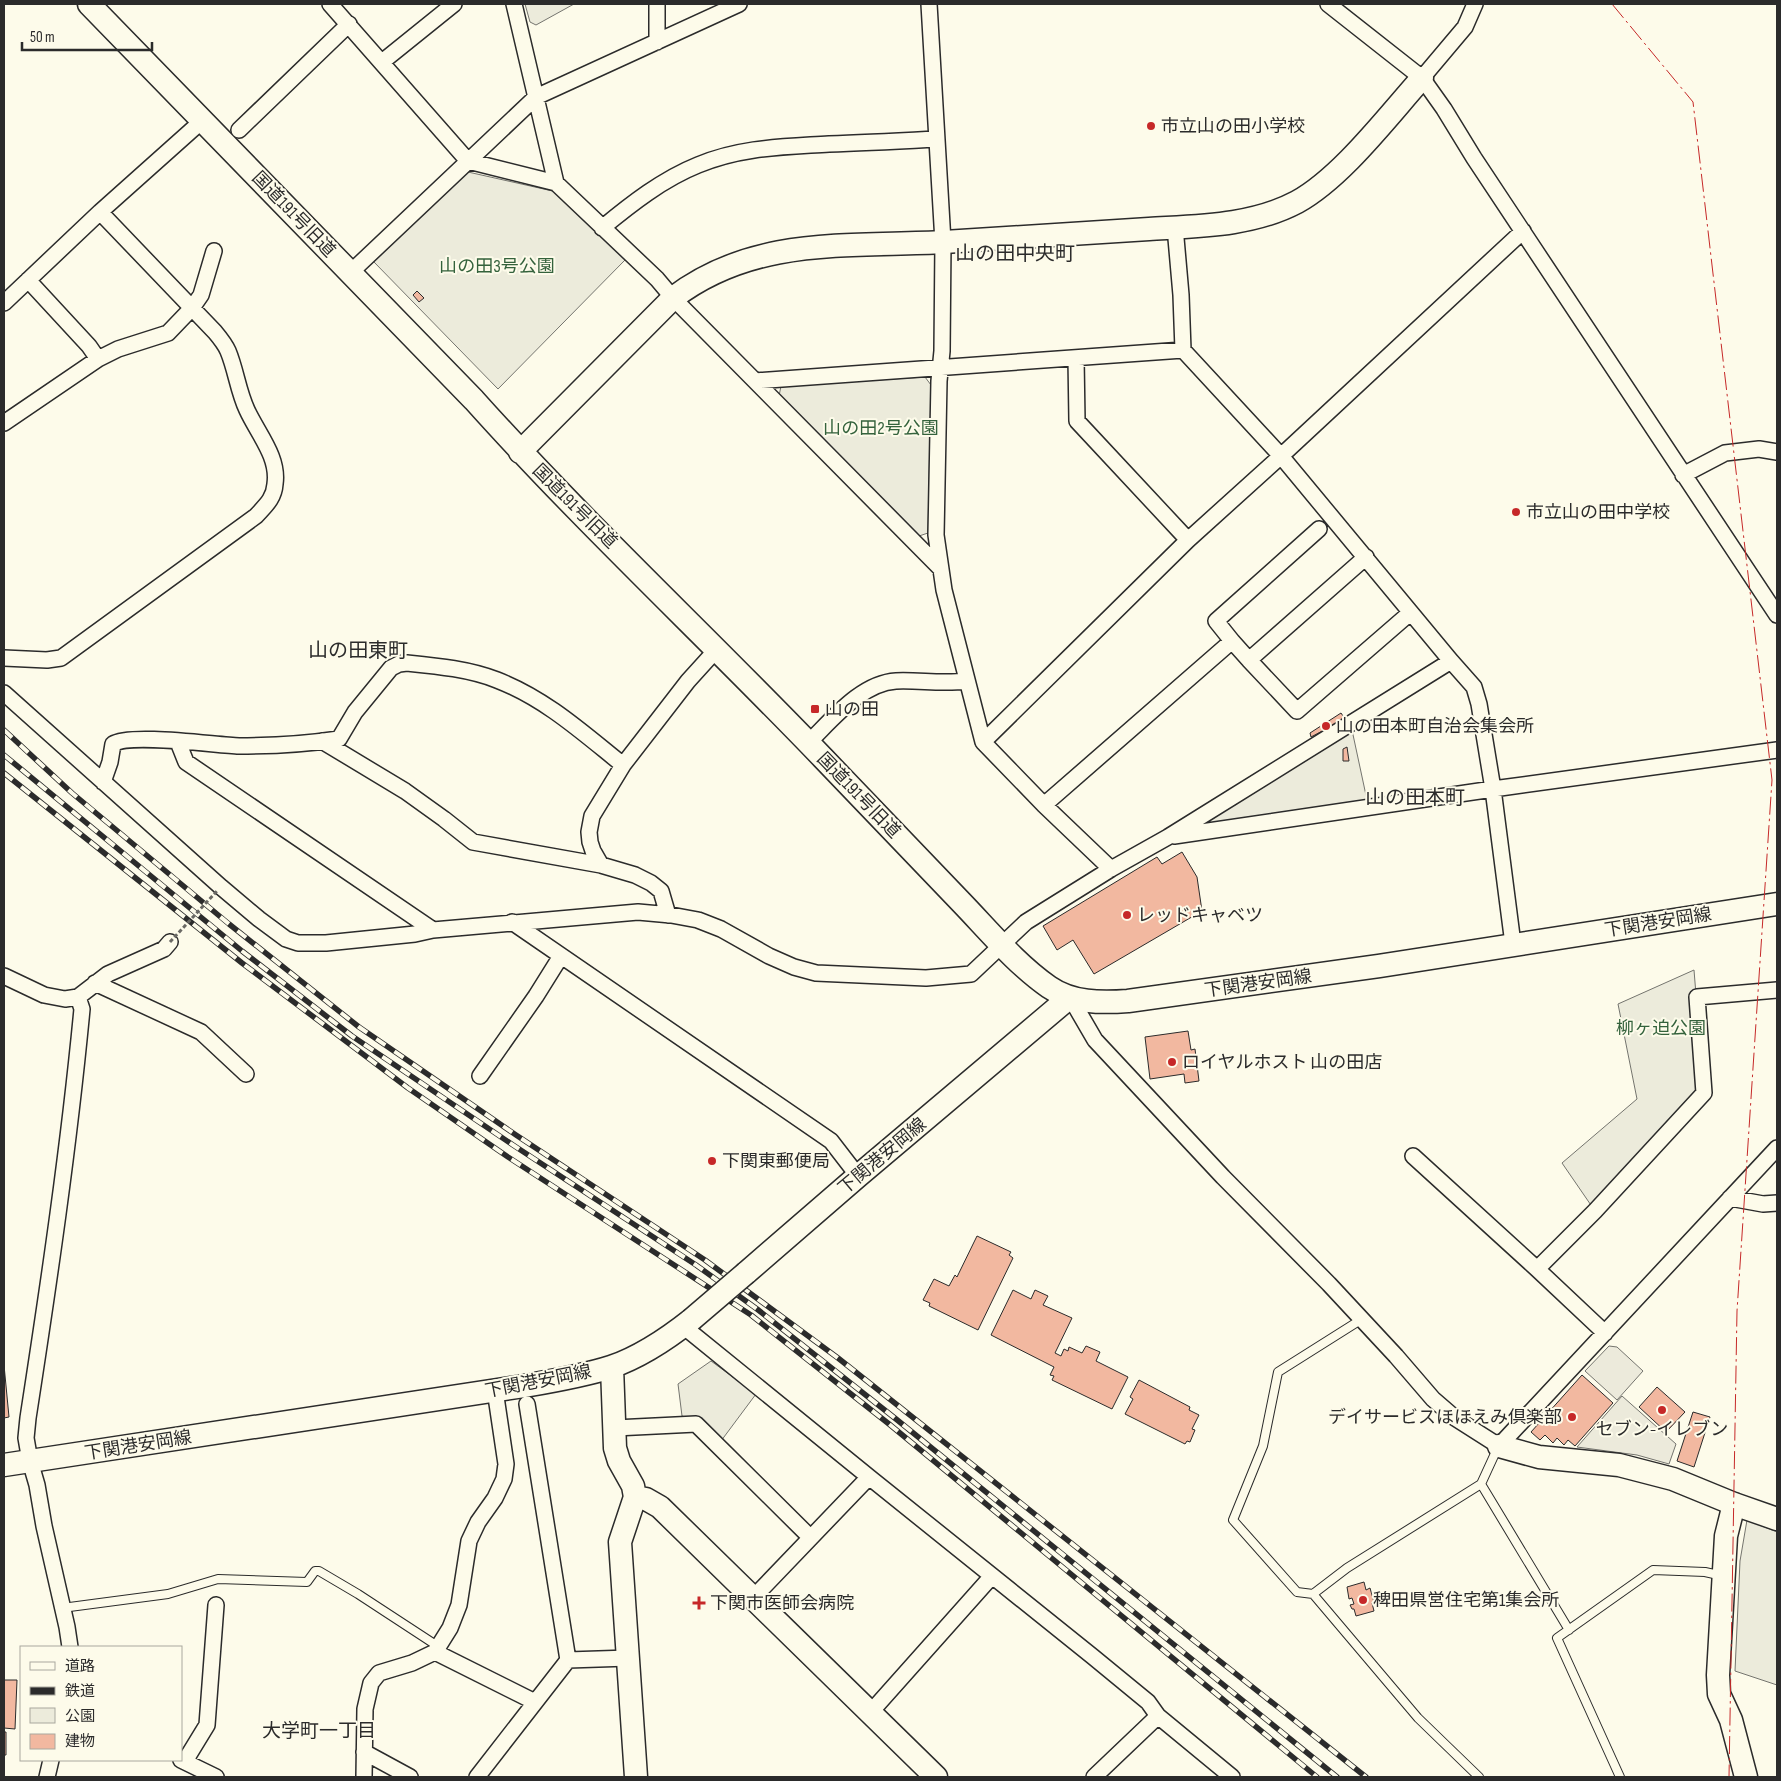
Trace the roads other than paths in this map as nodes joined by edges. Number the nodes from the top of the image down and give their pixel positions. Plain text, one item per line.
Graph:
1 (89, 4) edge
2 (330, 4) edge
3 (454, 4) edge
4 (514, 4) edge
5 (657, 4) edge
6 (739, 4) edge
7 (929, 4) edge
8 (1328, 4) edge
9 (1475, 4) edge
10 (708, 11) edge
11 (349, 24) junction
12 (656, 42) junction
13 (382, 62) junction
14 (1422, 78) junction
15 (536, 97) junction
16 (203, 120) junction
17 (239, 130) dead end
18 (936, 139) junction
19 (468, 162) junction
20 (556, 183) junction
21 (100, 212) junction
22 (1175, 227) junction
23 (602, 228) junction
24 (1523, 231) junction
25 (943, 242) junction
26 (214, 251) dead end
27 (351, 272) junction
28 (28, 280) junction
29 (673, 298) junction
30 (4, 303) edge
31 (192, 308) junction
32 (1183, 350) junction
33 (1076, 358) junction
34 (98, 359) junction
35 (941, 367) junction
36 (755, 381) junction
37 (4, 423) edge
38 (520, 452) junction
39 (1777, 452) edge
40 (1282, 456) junction
41 (1683, 475) junction
42 (1318, 529) dead end
43 (1188, 540) junction
44 (1366, 557) junction
45 (940, 568) junction
46 (1410, 613) junction
47 (1777, 615) edge
48 (1232, 641) junction
49 (717, 649) junction
50 (4, 658) edge
51 (1249, 660) junction
52 (1451, 661) junction
53 (966, 681) junction
54 (4, 693) edge
55 (322, 741) junction
56 (178, 742) junction
57 (983, 742) junction
58 (808, 743) junction
59 (1777, 750) edge
60 (623, 765) junction
61 (103, 782) junction
62 (1493, 789) junction
63 (1044, 805) junction
64 (1168, 837) junction
65 (601, 865) junction
66 (1111, 869) junction
67 (1777, 904) edge
68 (668, 915) junction
69 (512, 922) junction
70 (433, 930) junction
71 (170, 942) road end
72 (1001, 944) junction
73 (1513, 944) junction
74 (560, 956) junction
75 (4, 976) edge
76 (95, 983) junction
77 (1777, 990) edge
78 (78, 997) junction
79 (1070, 997) junction
80 (246, 1074) dead end
81 (480, 1076) dead end
82 (1777, 1148) edge
83 (1413, 1156) dead end
84 (858, 1176) junction
85 (1730, 1198) junction
86 (1777, 1203) edge
87 (1537, 1269) junction
88 (1362, 1319) junction
89 (687, 1323) junction
90 (1605, 1333) junction
91 (612, 1367) junction
92 (495, 1390) junction
93 (528, 1404) dead end
94 (615, 1428) junction
95 (1499, 1446) junction
96 (30, 1461) junction
97 (4, 1465) edge
98 (869, 1477) junction
99 (1481, 1484) junction
100 (635, 1498) junction
101 (1734, 1504) junction
102 (1777, 1519) edge
103 (810, 1537) junction
104 (992, 1576) junction
105 (1724, 1576) junction
106 (1314, 1594) junction
107 (752, 1599) junction
108 (216, 1605) dead end
109 (62, 1608) junction
110 (1569, 1630) junction
111 (70, 1646) edge
112 (437, 1650) junction
113 (629, 1658) junction
114 (568, 1660) junction
115 (535, 1702) junction
116 (870, 1713) junction
117 (1158, 1716) junction
118 (364, 1752) junction
119 (183, 1760) edge
120 (51, 1761) edge
121 (47, 1777) edge
122 (216, 1777) edge
123 (364, 1777) edge
124 (410, 1777) edge
125 (477, 1777) edge
126 (636, 1777) edge
127 (936, 1777) edge
128 (1097, 1777) edge
129 (1232, 1777) edge
130 (1479, 1777) edge
131 (1620, 1777) edge
132 (1746, 1777) edge

1 - 16 street, 国道191号旧道
2 - 11 street
3 - 13 street
4 - 15 street
5 - 12 street
6 - 10 street
7 - 18 street
8 - 14 street
9 - 14 street
10 - 12 street
11 - 13 street
11 - 17 street
12 - 15 street
13 - 19 street
14 - 22 street
14 - 24 street
15 - 19 street
15 - 20 street
16 - 21 street
16 - 27 street, 国道191号旧道
18 - 23 street
18 - 25 street
19 - 20 street
19 - 27 street
20 - 23 street
21 - 28 street
21 - 31 street
22 - 25 street
22 - 32 street
23 - 29 street
24 - 40 street
24 - 41 street
25 - 29 street
25 - 35 street
26 - 31 street
27 - 38 street, 国道191号旧道
28 - 30 street
28 - 34 street
29 - 36 street
29 - 38 street
31 - 34 street
31 - 50 street
32 - 33 street
32 - 40 street
33 - 35 street
33 - 43 street
34 - 37 street
35 - 36 street
35 - 45 street
36 - 45 street
38 - 49 street, 国道191号旧道
39 - 41 street
40 - 43 street
40 - 44 street
41 - 47 street
42 - 48 street
43 - 57 street
44 - 46 street
44 - 51 street
45 - 53 street
46 - 51 street
46 - 52 street
48 - 51 street
48 - 63 street
49 - 58 street, 国道191号旧道
49 - 60 street
52 - 62 street
52 - 64 street
53 - 57 street
53 - 58 street
54 - 61 street
55 - 56 street
55 - 60 street
55 - 65 street
56 - 61 street
56 - 70 street
57 - 63 street
58 - 72 street, 国道191号旧道
59 - 62 street
60 - 65 street
61 - 70 street
62 - 64 street
62 - 73 street
63 - 66 street
64 - 66 street
65 - 68 street
66 - 72 street
67 - 73 street, 下関港安岡線
68 - 69 street
68 - 72 street
69 - 70 street
69 - 74 street
71 - 76 street
72 - 79 street, 国道191号旧道
73 - 79 street, 下関港安岡線
74 - 81 street
74 - 84 street
75 - 78 street
76 - 78 street
76 - 80 street
77 - 87 street
78 - 96 street
79 - 84 street, 下関港安岡線
79 - 88 street
82 - 85 street
83 - 87 street
84 - 89 street, 下関港安岡線, bridge
85 - 86 street
85 - 90 street
87 - 90 street
88 - 95 street
88 - 106 lane
89 - 91 street, 下関港安岡線
89 - 98 street
90 - 95 street
91 - 92 street, 下関港安岡線
91 - 94 street
92 - 96 street, 下関港安岡線
92 - 112 street
93 - 114 street
94 - 100 street
94 - 103 street
95 - 99 lane
95 - 101 street
96 - 97 street, 下関港安岡線
96 - 109 street
98 - 103 street
98 - 104 street
99 - 106 lane
99 - 110 lane
100 - 107 street
100 - 113 street
101 - 102 street
101 - 105 street
103 - 107 street
104 - 116 street
104 - 117 street
105 - 110 lane
105 - 132 street
106 - 130 lane
107 - 116 street
108 - 119 street
109 - 111 street
109 - 112 lane
110 - 131 lane
112 - 115 street
112 - 118 street
113 - 114 street
113 - 126 street
114 - 115 street
115 - 125 street
116 - 127 street
117 - 128 street
117 - 129 street
118 - 123 street
118 - 124 street
119 - 122 street
120 - 121 street

